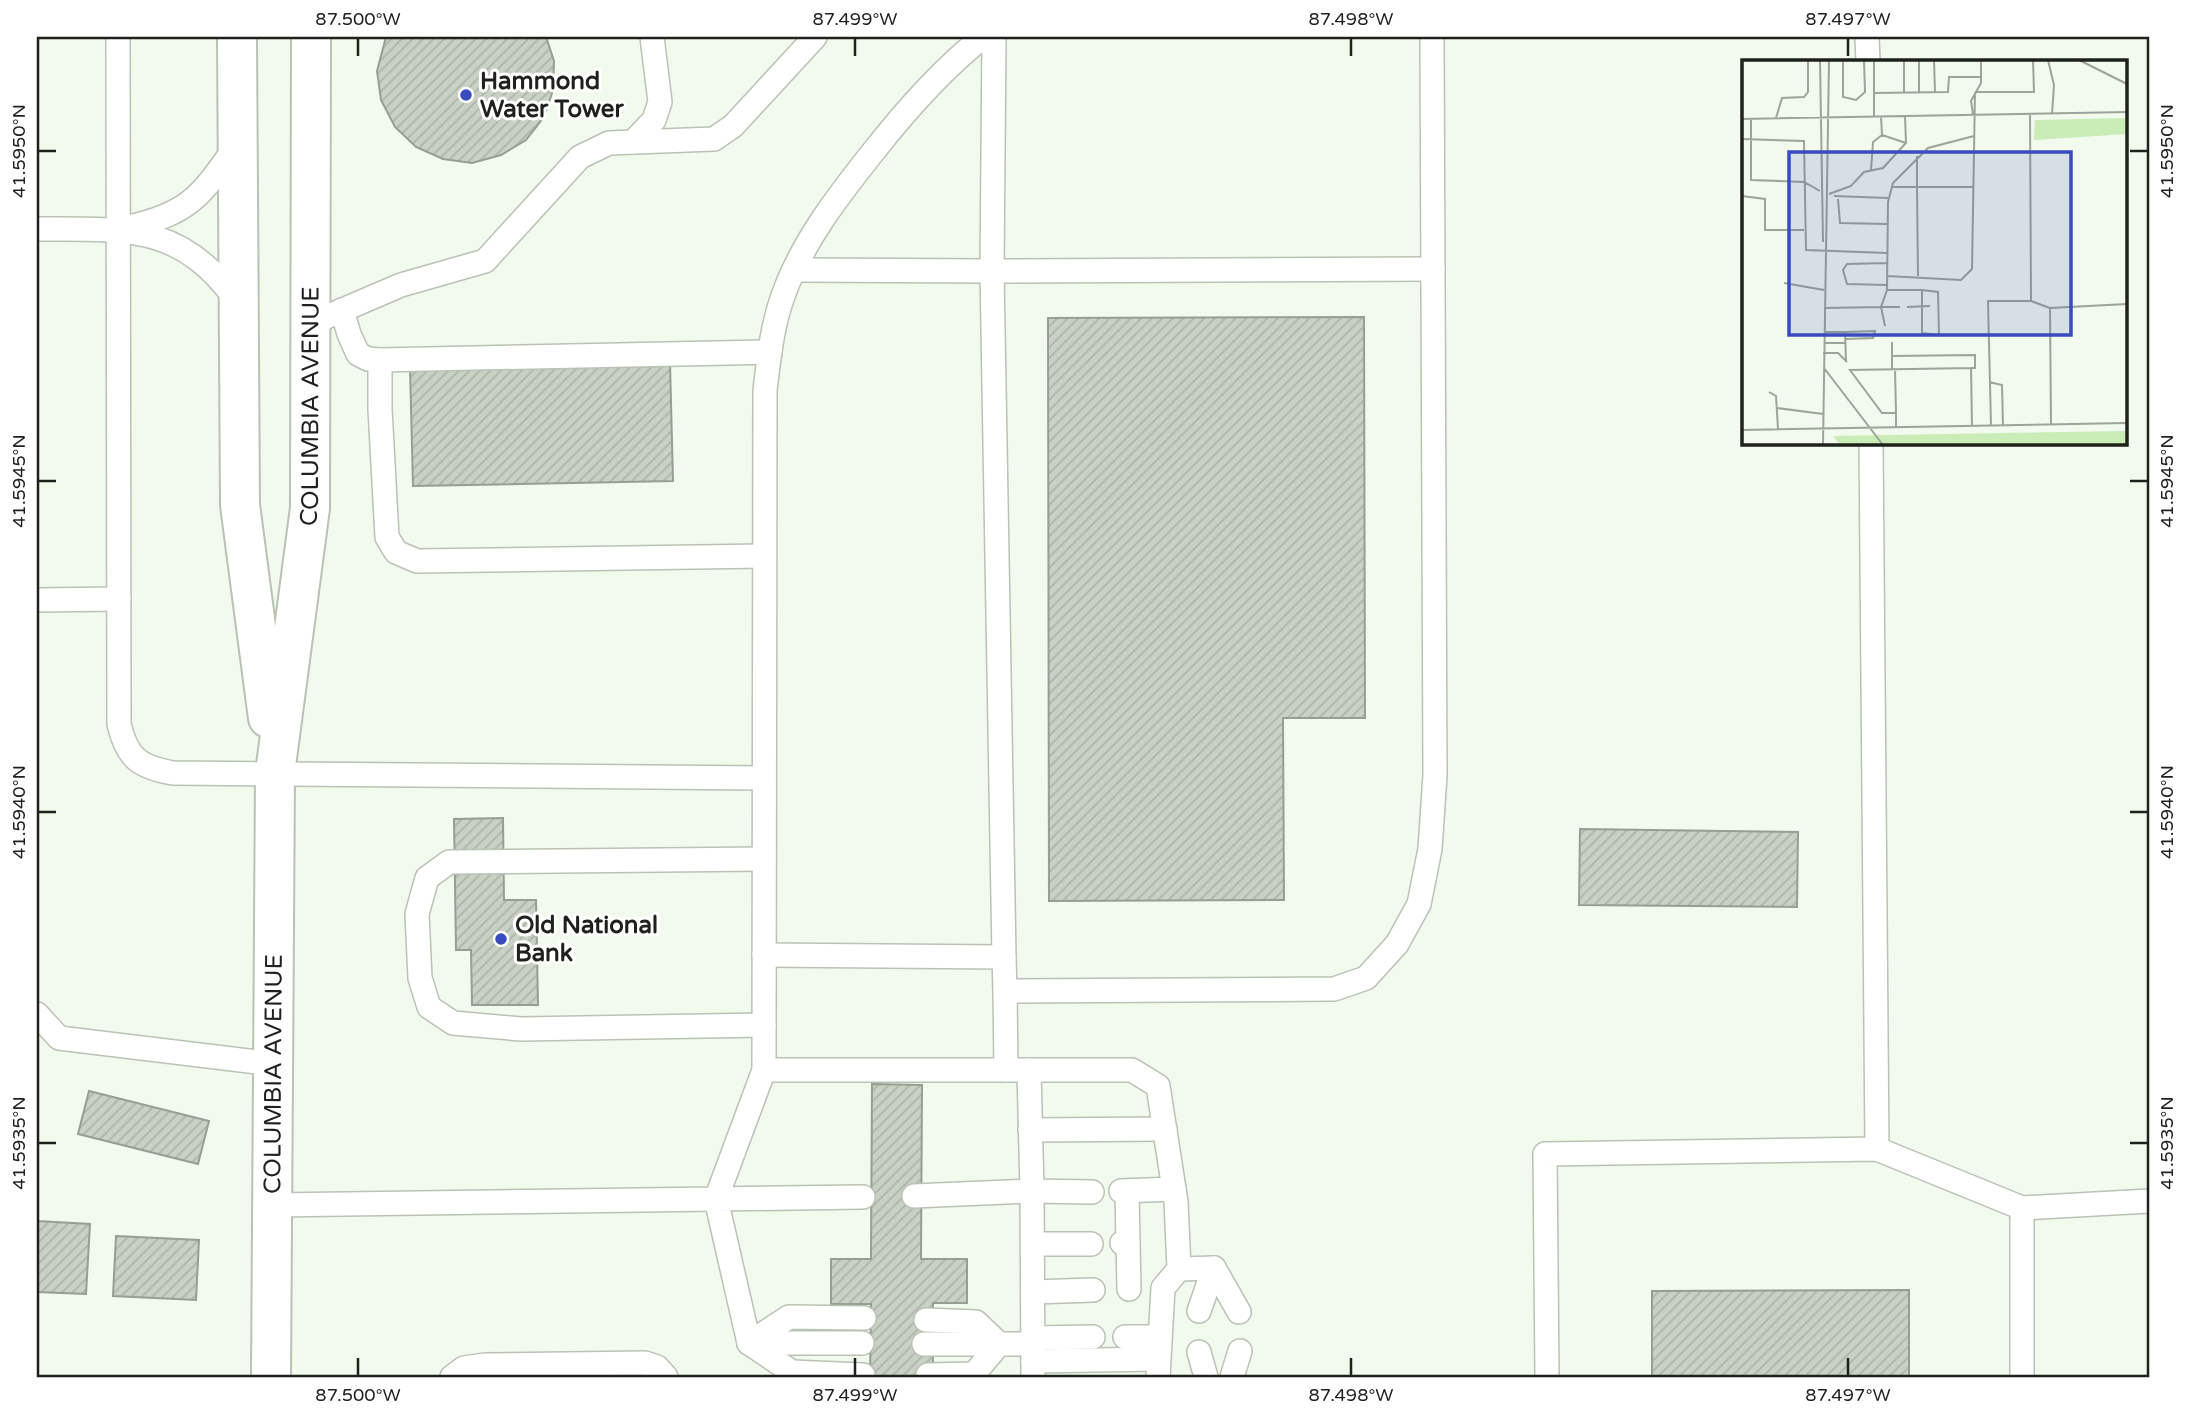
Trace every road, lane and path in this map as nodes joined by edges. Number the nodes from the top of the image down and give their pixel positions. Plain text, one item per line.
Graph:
1 (118, 37) edge
2 (237, 37) edge
3 (311, 37) edge
4 (652, 37) edge
5 (815, 37) edge
6 (983, 37) edge
7 (994, 37) edge
8 (1432, 37) edge
9 (1867, 37) edge
10 (1868, 60) edge
11 (634, 142) junction
12 (238, 145) junction
13 (37, 229) edge
14 (118, 229) junction
15 (1433, 268) junction
16 (795, 270) junction
17 (992, 271) junction
18 (239, 304) junction
19 (326, 317) junction
20 (770, 352) junction
21 (380, 360) junction
22 (1871, 444) edge
23 (764, 556) junction
24 (118, 599) junction
25 (37, 600) edge
26 (275, 772) junction
27 (763, 778) junction
28 (764, 859) junction
29 (764, 955) junction
30 (1004, 957) junction
31 (1005, 991) junction
32 (37, 1014) edge
33 (764, 1025) junction
34 (273, 1064) junction
35 (764, 1070) junction
36 (1017, 1070) junction
37 (1165, 1129) junction
38 (1030, 1130) junction
39 (1877, 1149) junction
40 (1174, 1189) junction
41 (1032, 1191) junction
42 (1092, 1192) dead end
43 (863, 1196) dead end
44 (915, 1196) dead end
45 (716, 1199) junction
46 (2149, 1201) edge
47 (272, 1205) junction
48 (2022, 1208) junction
49 (1033, 1244) junction
50 (1091, 1244) dead end
51 (1214, 1268) junction
52 (1179, 1269) junction
53 (1163, 1288) junction
54 (1093, 1290) dead end
55 (1033, 1292) junction
56 (1199, 1311) dead end
57 (1239, 1312) dead end
58 (864, 1318) dead end
59 (926, 1320) dead end
60 (1093, 1337) dead end
61 (1125, 1337) dead end
62 (749, 1343) junction
63 (862, 1343) dead end
64 (924, 1344) dead end
65 (999, 1344) junction
66 (1240, 1351) dead end
67 (1199, 1352) dead end
68 (1033, 1355) edge
69 (1158, 1358) edge
70 (863, 1375) dead end
71 (928, 1375) dead end
72 (271, 1377) edge
73 (452, 1377) edge
74 (666, 1377) edge
75 (1206, 1377) edge
76 (1231, 1377) edge
77 (1547, 1377) edge
78 (2022, 1377) edge

1 - 14 lane
2 - 12 street, COLUMBIA AVENUE
3 - 19 street, COLUMBIA AVENUE
4 - 11 lane
5 - 11 lane
6 - 16 lane
7 - 17 lane
8 - 15 lane
9 - 10 lane
11 - 19 lane
12 - 14 lane
12 - 18 street, COLUMBIA AVENUE
13 - 14 lane
14 - 18 lane
14 - 24 lane
15 - 17 lane
15 - 31 lane
16 - 17 lane
16 - 20 lane
17 - 30 lane
18 - 26 street, COLUMBIA AVENUE
19 - 21 lane
19 - 26 street, COLUMBIA AVENUE
20 - 21 lane
20 - 23 lane
21 - 23 lane
22 - 39 lane
23 - 27 lane
24 - 25 lane
24 - 26 lane
26 - 27 lane
26 - 34 street, COLUMBIA AVENUE
27 - 28 lane
28 - 29 lane
28 - 33 lane
29 - 30 lane
29 - 33 lane
30 - 31 lane
31 - 36 lane
32 - 34 lane
33 - 35 lane
34 - 47 street, COLUMBIA AVENUE
35 - 36 lane
35 - 45 lane
36 - 37 lane
36 - 38 lane
37 - 38 lane
37 - 40 lane
38 - 41 lane
39 - 48 lane
39 - 77 lane
40 - 52 lane
40 - 53 lane
41 - 42 lane
41 - 44 lane
41 - 49 lane
43 - 45 lane
45 - 47 lane
45 - 62 lane
46 - 48 lane
47 - 72 street, COLUMBIA AVENUE
48 - 78 lane
49 - 50 lane
49 - 55 lane
51 - 52 lane
51 - 56 lane
51 - 57 lane
52 - 53 lane
53 - 69 lane
54 - 55 lane
55 - 68 lane
58 - 62 lane
59 - 65 lane
60 - 68 lane
61 - 69 lane
62 - 63 lane
62 - 70 lane
64 - 65 lane
65 - 68 lane
65 - 71 lane
66 - 76 lane
67 - 75 lane
68 - 69 lane
73 - 74 lane

